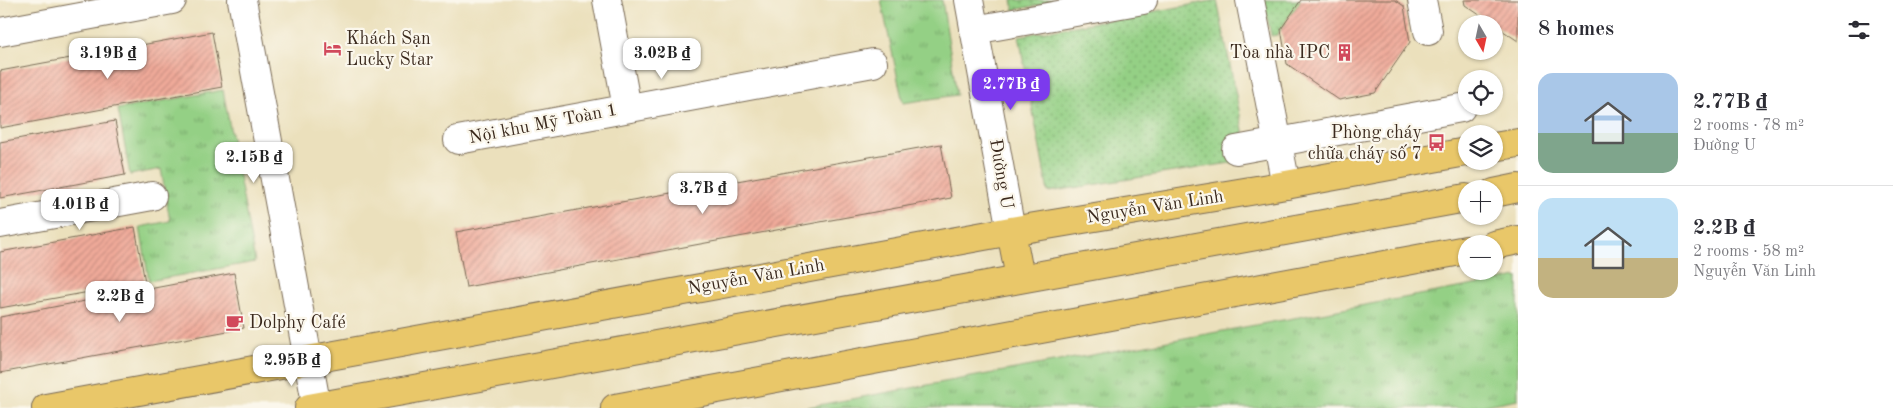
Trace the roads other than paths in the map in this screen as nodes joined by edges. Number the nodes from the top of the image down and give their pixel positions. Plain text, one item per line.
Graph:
1 (172, 0) edge
2 (242, 0) edge
3 (607, 0) edge
4 (969, 0) edge
5 (1143, 0) edge
6 (1250, 0) edge
7 (1422, 0) edge
8 (1043, 9) edge
9 (974, 30) junction
10 (1428, 31) dead end
11 (0, 32) edge
12 (873, 63) dead end
13 (627, 108) junction
14 (1458, 108) edge
15 (458, 140) dead end
16 (1277, 142) junction
17 (1518, 143) edge
18 (1503, 146) edge
19 (1236, 150) dead end
20 (1458, 154) edge
21 (1286, 186) junction
22 (1518, 188) edge
23 (1503, 191) edge
24 (152, 196) dead end
25 (1458, 199) edge
26 (0, 224) edge
27 (1011, 231) junction
28 (1518, 240) edge
29 (1503, 243) edge
30 (1458, 251) edge
31 (1020, 278) junction
32 (309, 360) junction
33 (315, 407) edge
34 (46, 408) edge
35 (615, 408) edge

1 - 11 street
2 - 32 street
3 - 13 street, Nội khu Mỹ Toàn 1
4 - 9 street, Đường U
5 - 8 street
6 - 16 street
7 - 10 street
8 - 9 street
9 - 27 street, Đường U
12 - 13 street, Nội khu Mỹ Toàn 1
13 - 15 street, Nội khu Mỹ Toàn 1
14 - 16 street
16 - 19 street
16 - 21 street
17 - 18 main road
20 - 21 main road, Nguyễn Văn Linh
21 - 27 main road, Nguyễn Văn Linh
22 - 23 main road
24 - 26 street
25 - 31 main road
27 - 31 main road
27 - 32 main road, Nguyễn Văn Linh
28 - 29 main road
30 - 35 main road
31 - 33 main road
32 - 33 street
32 - 34 main road, Nguyễn Văn Linh

